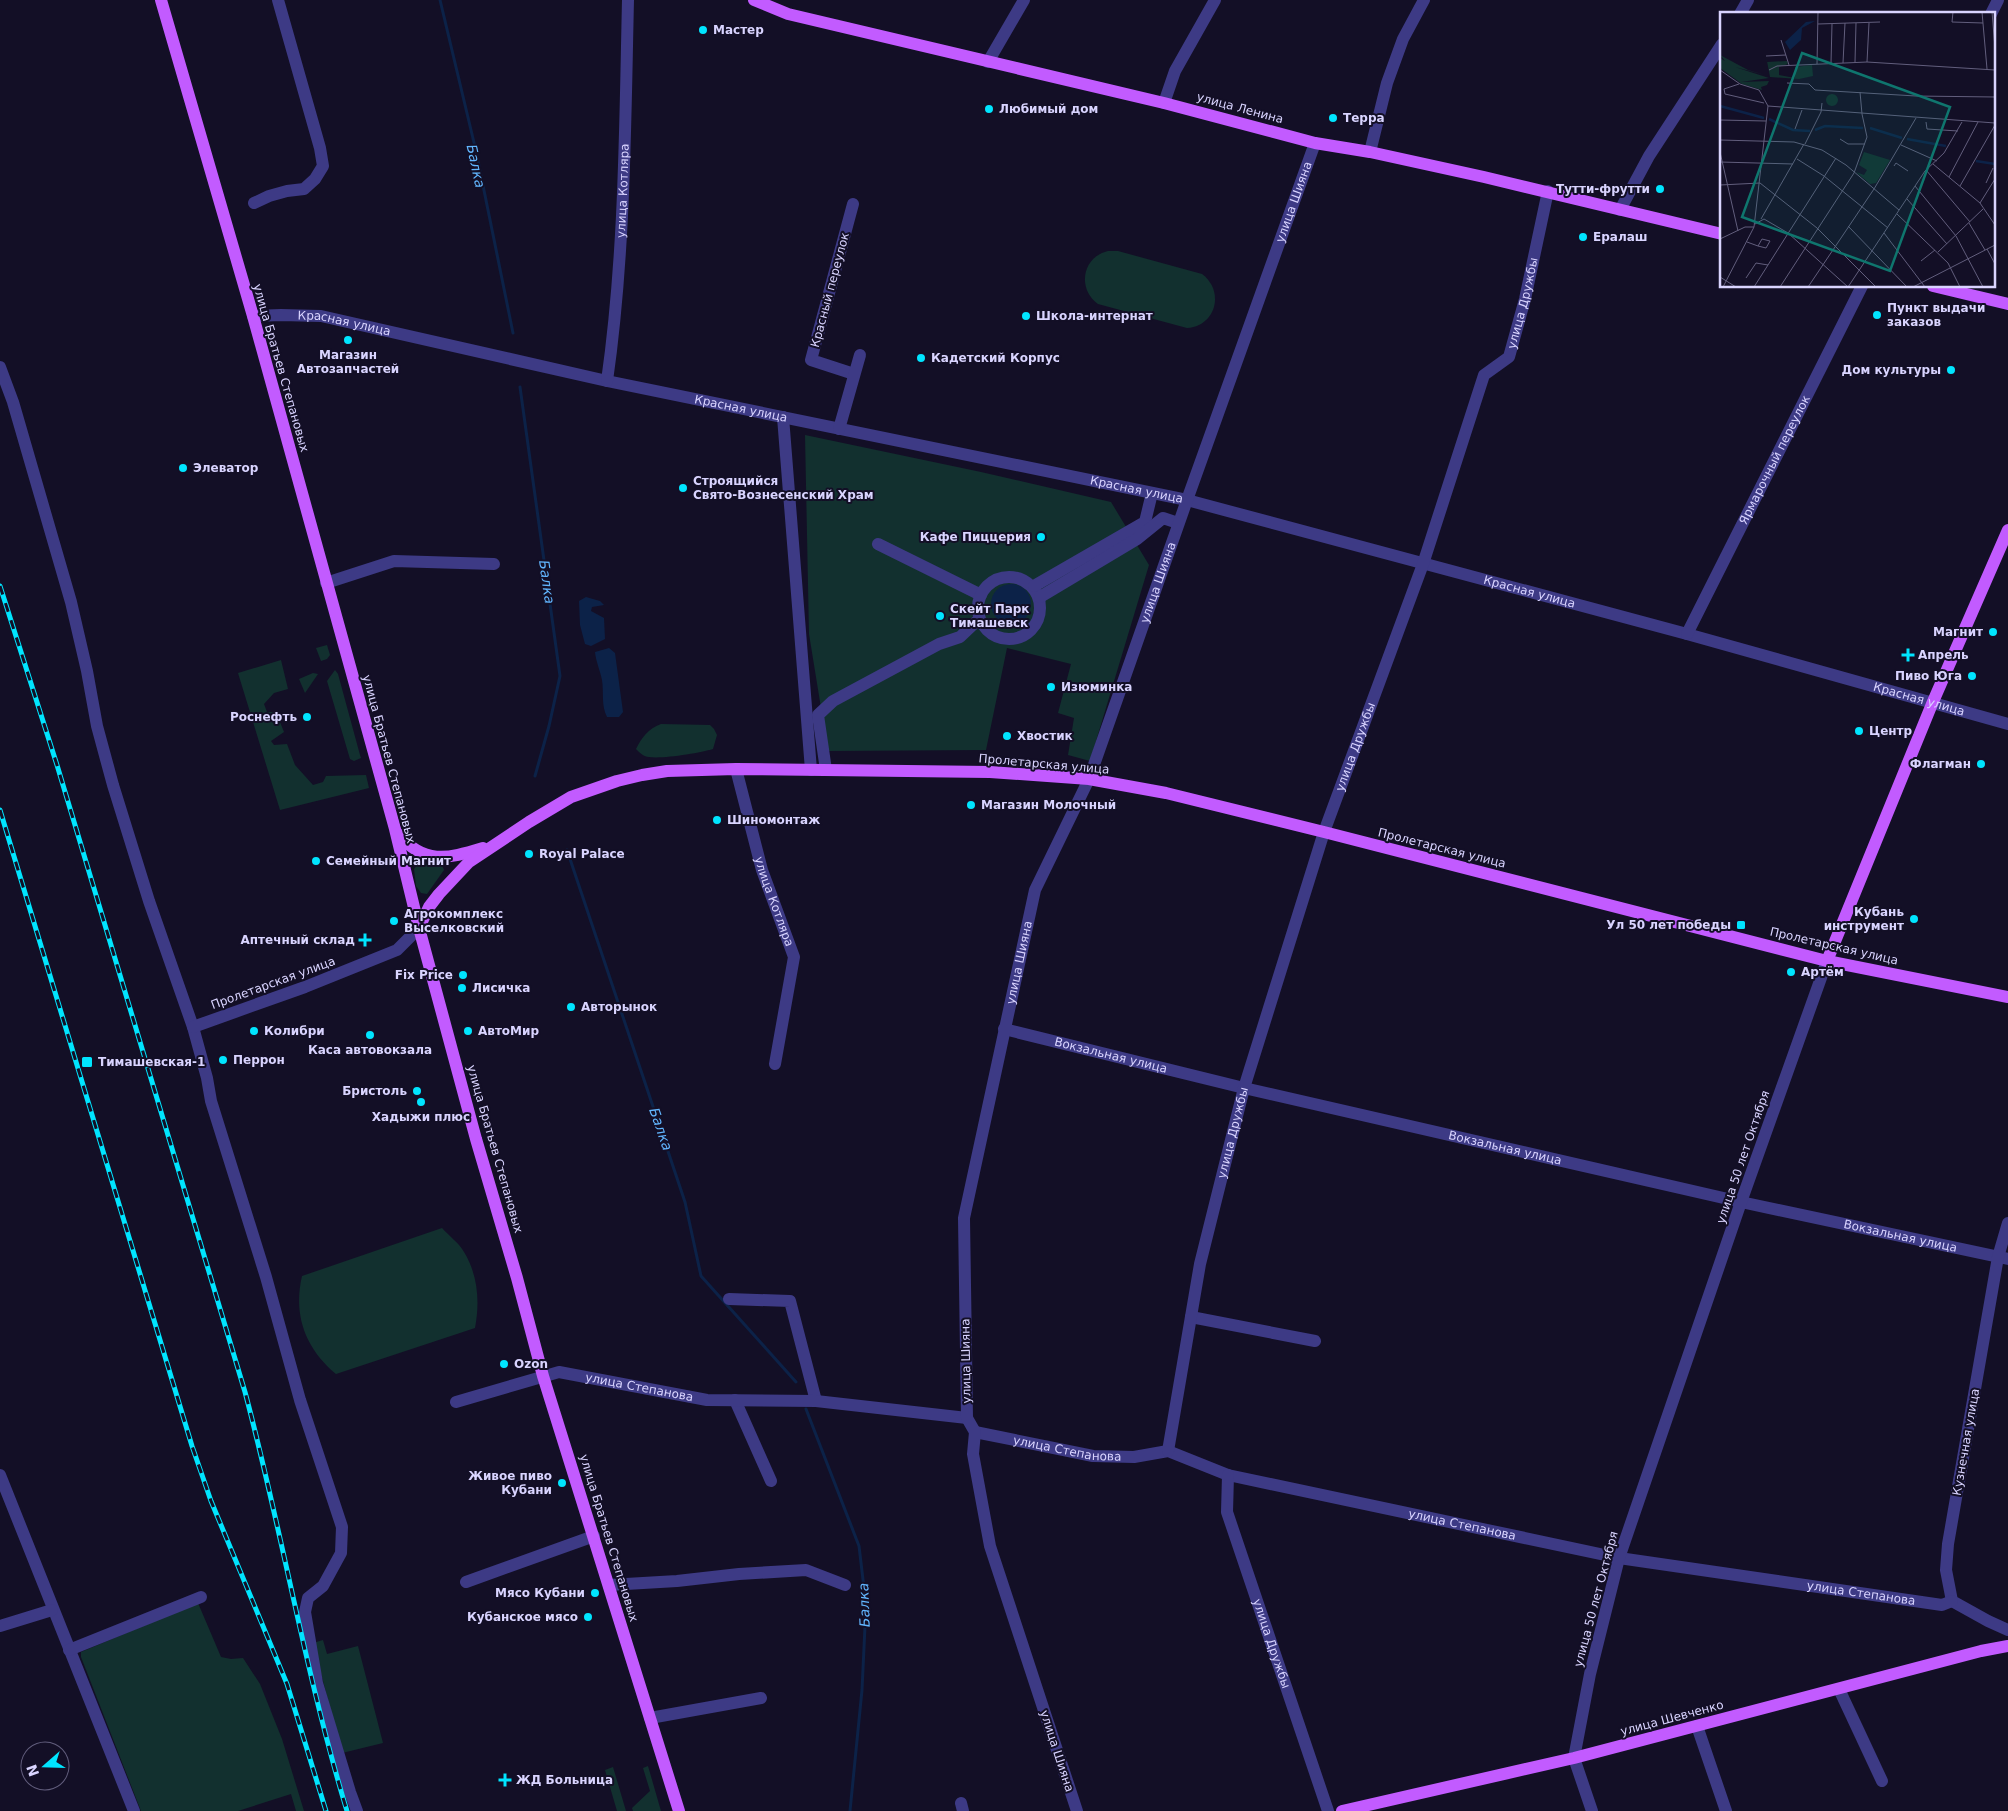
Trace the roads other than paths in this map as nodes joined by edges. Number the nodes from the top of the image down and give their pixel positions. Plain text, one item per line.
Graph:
1 (161, 0) edge
2 (278, 0) edge
3 (628, 0) edge
4 (754, 0) edge
5 (1024, 0) edge
6 (1215, 0) edge
7 (1424, 0) edge
8 (1748, 0) edge
9 (1998, 0) edge
10 (775, 4) edge
11 (1741, 12) edge
12 (1992, 12) edge
13 (1720, 47) edge
14 (988, 62) junction
15 (1164, 103) junction
16 (1315, 142) junction
17 (1370, 152) junction
18 (1548, 192) junction
19 (254, 203) dead end
20 (853, 204) dead end
21 (1620, 210) junction
22 (1720, 234) edge
23 (1861, 288) edge
24 (1941, 288) edge
25 (2008, 304) edge
26 (253, 316) junction
27 (860, 355) dead end
28 (0, 367) edge
29 (854, 374) junction
30 (607, 381) junction
31 (783, 417) junction
32 (839, 429) junction
33 (1152, 493) junction
34 (1186, 500) junction
35 (1178, 523) junction
36 (2008, 530) edge
37 (878, 544) dead end
38 (494, 564) dead end
39 (1423, 564) junction
40 (326, 583) junction
41 (1037, 592) junction
42 (981, 595) junction
43 (979, 619) junction
44 (1687, 634) junction
45 (1932, 704) junction
46 (2008, 724) edge
47 (736, 769) junction
48 (811, 770) junction
49 (826, 770) junction
50 (1089, 779) junction
51 (395, 830) junction
52 (1324, 832) junction
53 (495, 844) junction
54 (419, 928) junction
55 (1827, 961) junction
56 (2008, 996) edge
57 (192, 1027) junction
58 (1004, 1029) junction
59 (775, 1064) dead end
60 (1244, 1088) junction
61 (1741, 1202) junction
62 (2008, 1223) edge
63 (2003, 1258) edge
64 (729, 1299) dead end
65 (1191, 1317) junction
66 (1315, 1341) dead end
67 (543, 1376) junction
68 (736, 1400) junction
69 (816, 1400) junction
70 (456, 1402) dead end
71 (967, 1418) junction
72 (976, 1432) junction
73 (1168, 1452) junction
74 (0, 1475) edge
75 (1228, 1475) junction
76 (771, 1481) dead end
77 (594, 1536) junction
78 (1619, 1558) junction
79 (466, 1582) dead end
80 (609, 1585) junction
81 (845, 1585) dead end
82 (201, 1597) dead end
83 (1952, 1600) junction
84 (52, 1610) junction
85 (0, 1626) edge
86 (2008, 1630) edge
87 (2008, 1646) edge
88 (69, 1650) junction
89 (1839, 1688) junction
90 (761, 1698) dead end
91 (650, 1718) junction
92 (1697, 1726) junction
93 (1574, 1758) junction
94 (1882, 1781) dead end
95 (134, 1811) edge
96 (357, 1811) edge
97 (679, 1811) edge
98 (1077, 1811) edge
99 (1328, 1811) edge
100 (1342, 1811) edge
101 (1592, 1811) edge
102 (1726, 1811) edge

1 - 26 main road, улица Братьев Степановых
2 - 19 street
3 - 30 street, улица Котляра
4 - 10 main road, улица Ленина
5 - 14 street
6 - 15 street
7 - 17 street
8 - 11 street
9 - 12 street
10 - 14 main road, улица Ленина
13 - 21 street
14 - 15 main road, улица Ленина
15 - 16 main road, улица Ленина
16 - 17 main road, улица Ленина
16 - 34 street, улица Шияна
17 - 18 main road, улица Ленина
18 - 21 main road, улица Ленина
18 - 39 street, улица Дружбы
20 - 29 street, Красный переулок
21 - 22 main road, улица Ленина
23 - 44 street, Ярмарочный переулок
24 - 25 main road
26 - 30 street, Красная улица
26 - 40 main road, улица Братьев Степановых
27 - 29 street
28 - 57 street
29 - 32 street
30 - 31 street, Красная улица
31 - 32 street, Красная улица
31 - 48 street
32 - 33 street, Красная улица
33 - 34 street, Красная улица
33 - 41 street
34 - 35 street, улица Шияна
34 - 39 street, Красная улица
35 - 41 street
35 - 50 street, улица Шияна
36 - 45 main road, улица 50 лет Октября
37 - 42 street
38 - 40 street
39 - 44 street, Красная улица
39 - 52 street, улица Дружбы
40 - 51 main road, улица Братьев Степановых
41 - 42 street
41 - 43 street
42 - 43 street
43 - 49 street
44 - 45 street, Красная улица
45 - 46 street, Красная улица
45 - 55 main road, улица 50 лет Октября
47 - 48 main road, Пролетарская улица
47 - 53 main road, Пролетарская улица
47 - 59 street, улица Котляра
48 - 49 main road, Пролетарская улица
49 - 50 main road, Пролетарская улица
50 - 52 main road, Пролетарская улица
50 - 58 street, улица Шияна
51 - 53 main road
51 - 54 main road, улица Братьев Степановых
52 - 55 main road, Пролетарская улица
52 - 60 street, улица Дружбы
53 - 54 main road, Пролетарская улица
54 - 57 street, Пролетарская улица
54 - 67 main road, улица Братьев Степановых
55 - 56 main road, Пролетарская улица
55 - 61 street, улица 50 лет Октября
57 - 96 street
58 - 60 street, Вокзальная улица
58 - 71 street, улица Шияна
60 - 61 street, Вокзальная улица
60 - 65 street, улица Дружбы
61 - 63 street, Вокзальная улица
61 - 78 street, улица 50 лет Октября
62 - 63 street, Кузнечная улица
63 - 83 street, Кузнечная улица
64 - 69 street
65 - 66 street
65 - 73 street, улица Дружбы
67 - 68 street, улица Степанова
67 - 70 street, улица Степанова
67 - 77 main road, улица Братьев Степановых
68 - 69 street, улица Степанова
68 - 76 street
69 - 71 street, улица Степанова
71 - 72 street, улица Шияна
72 - 73 street, улица Степанова
72 - 98 street, улица Шияна
73 - 75 street, улица Степанова
74 - 84 street
75 - 78 street, улица Степанова
75 - 99 street, улица Дружбы
77 - 79 street
77 - 80 main road, улица Братьев Степановых
78 - 83 street, улица Степанова
78 - 93 street, улица 50 лет Октября
80 - 81 street
80 - 91 main road, улица Братьев Степановых
82 - 88 street
83 - 86 street
84 - 85 street
84 - 88 street
87 - 89 main road, улица Шевченко
88 - 95 street
89 - 92 main road, улица Шевченко
89 - 94 street
90 - 91 street
91 - 97 main road, улица Братьев Степановых
92 - 93 main road, улица Шевченко
92 - 102 street
93 - 100 main road, улица Шевченко
93 - 101 street, улица 50 лет Октября

